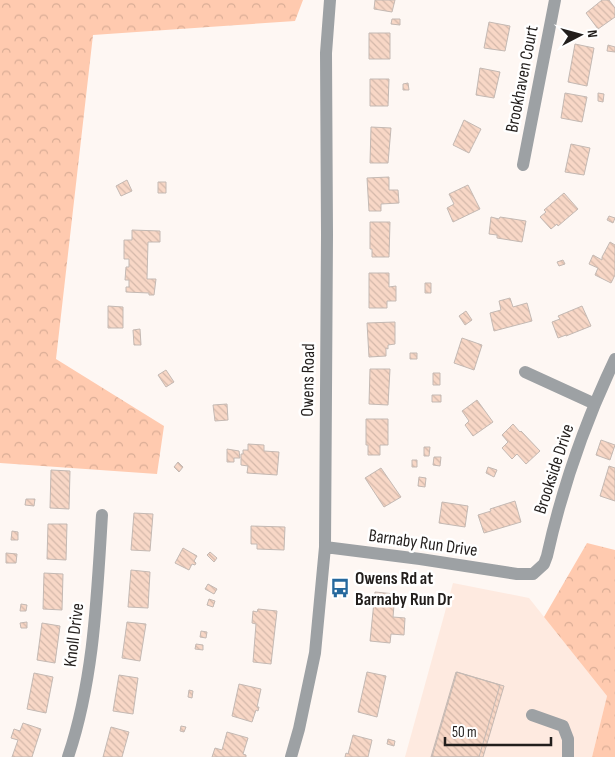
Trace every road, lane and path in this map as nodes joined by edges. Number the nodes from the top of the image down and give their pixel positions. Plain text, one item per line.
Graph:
1 (330, 0) edge
2 (555, 0) edge
3 (523, 165) dead end
4 (615, 359) edge
5 (525, 372) dead end
6 (595, 404) junction
7 (102, 515) dead end
8 (325, 547) junction
9 (517, 574) joint
10 (532, 715) dead end
11 (68, 757) edge
12 (291, 757) edge
13 (568, 757) edge

1 - 8 street, Owens Road
2 - 3 street, Brookhaven Court
4 - 6 street, Brookside Drive
5 - 6 street
6 - 9 street, Brookside Drive
7 - 11 street, Knoll Drive
8 - 9 street, Barnaby Run Drive
8 - 12 street, Owens Road
10 - 13 street

